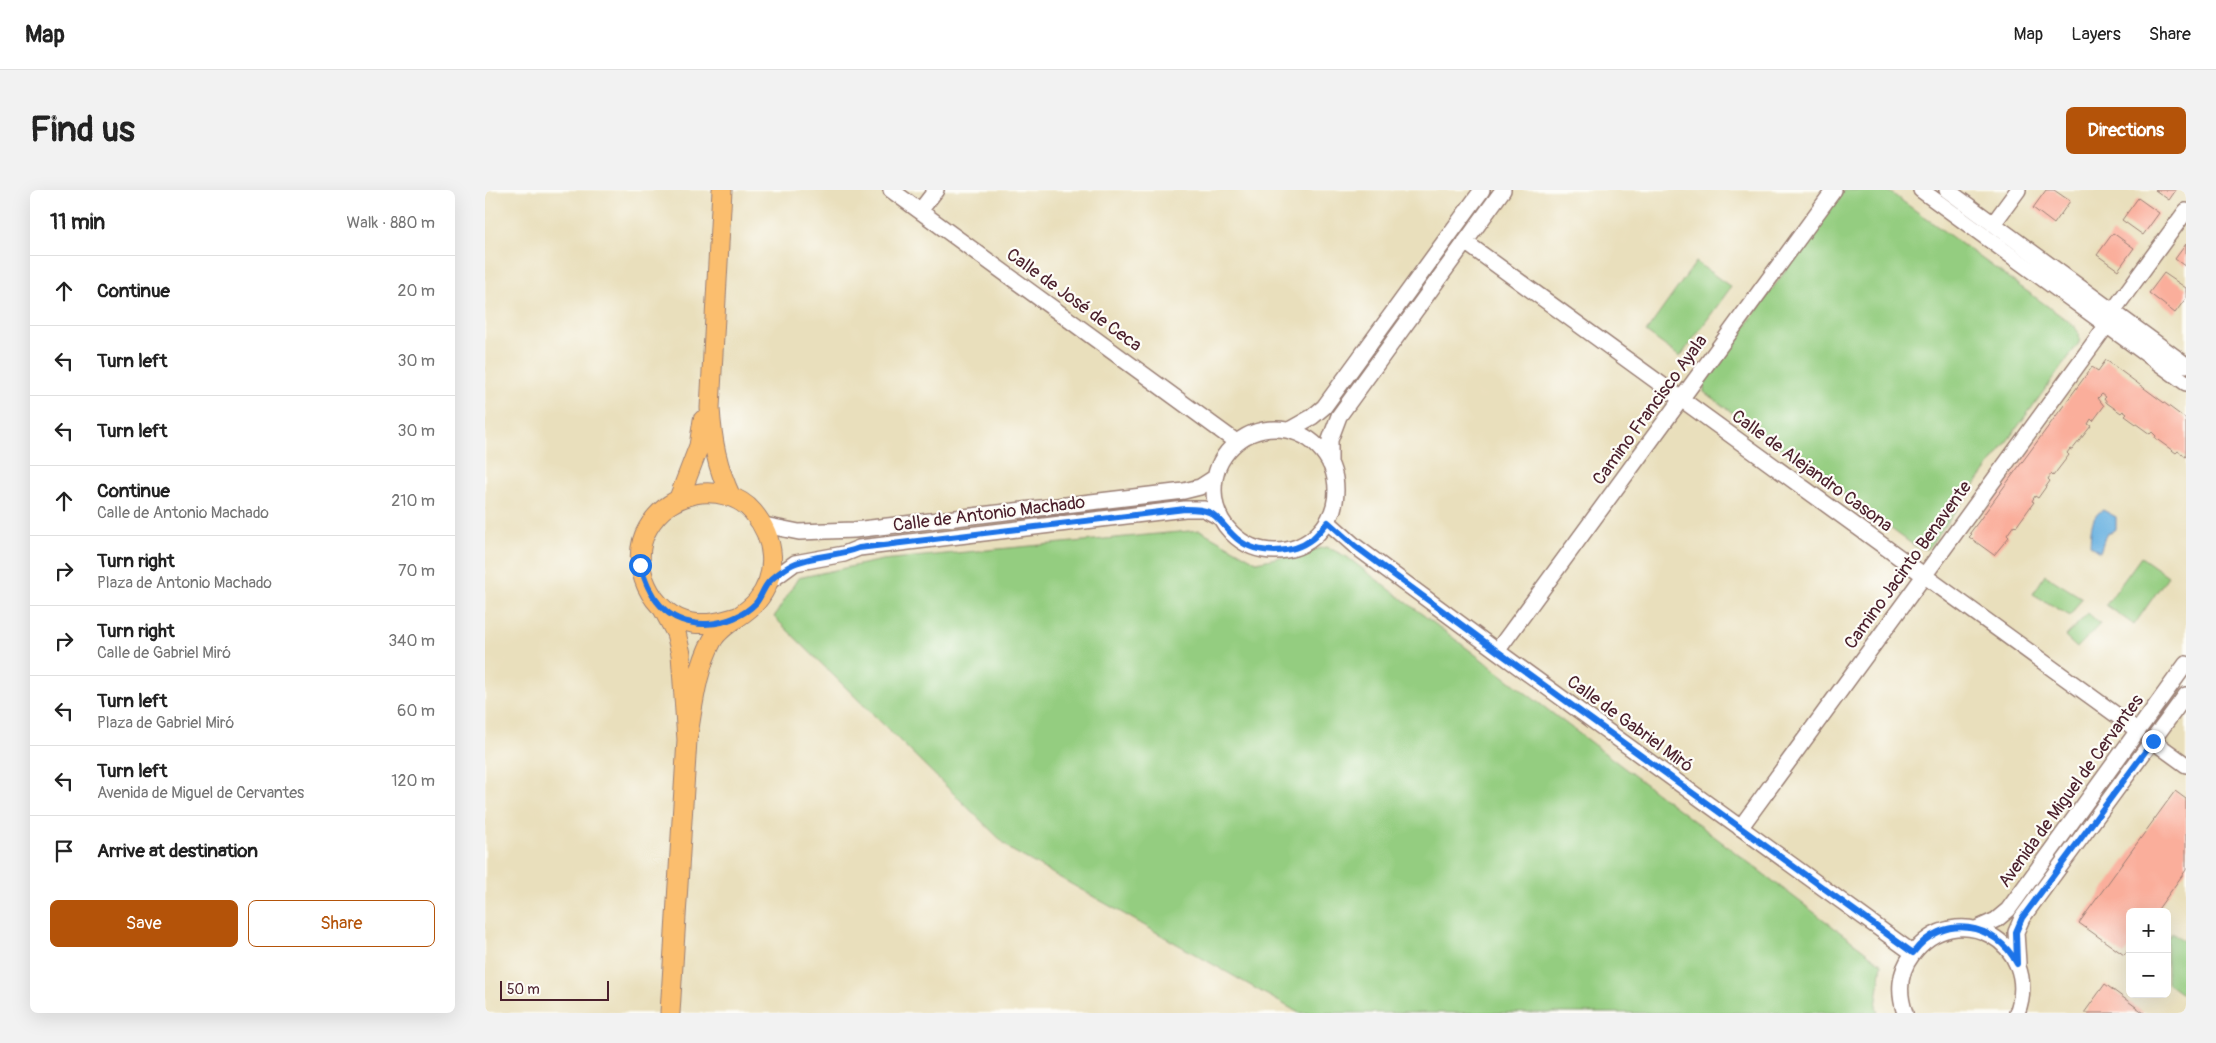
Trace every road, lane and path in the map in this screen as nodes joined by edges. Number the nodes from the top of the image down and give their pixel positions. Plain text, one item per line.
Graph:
1 (722, 190) edge
2 (891, 190) edge
3 (936, 190) edge
4 (1482, 190) edge
5 (1503, 190) edge
6 (1834, 190) edge
7 (1921, 190) edge
8 (1947, 190) edge
9 (2018, 190) edge
10 (919, 211) junction
11 (2186, 211) edge
12 (1993, 224) junction
13 (1465, 242) junction
14 (2110, 318) junction
15 (2186, 365) edge
16 (710, 370) junction
17 (2186, 383) edge
18 (1681, 399) junction
19 (1289, 430) junction
20 (1235, 442) junction
21 (1330, 464) junction
22 (1214, 478) junction
23 (731, 497) junction
24 (679, 498) junction
25 (1219, 517) junction
26 (1328, 522) junction
27 (764, 524) junction
28 (1924, 576) junction
29 (769, 582) junction
30 (661, 607) junction
31 (737, 618) junction
32 (1497, 651) junction
33 (2186, 664) edge
34 (2186, 695) edge
35 (2137, 730) junction
36 (687, 740) junction
37 (2153, 741) junction
38 (2186, 765) edge
39 (1740, 828) junction
40 (1977, 929) junction
41 (1913, 953) junction
42 (2017, 964) junction
43 (670, 1013) edge
44 (1905, 1013) edge
45 (2017, 1013) edge

1 - 16 main road
2 - 10 street, Calle de José de Ceca
3 - 10 street
4 - 19 street
5 - 13 street
6 - 18 street, Camino Francisco Ayala
7 - 14 street
8 - 12 street
9 - 12 street
10 - 20 street, Calle de José de Ceca
11 - 14 street, Camino Jacinto Benavente
12 - 14 street
13 - 18 street, Calle de Alejandro Casona
13 - 21 street
14 - 15 street
14 - 17 street
14 - 28 street, Camino Jacinto Benavente
16 - 23 main road
16 - 24 main road
18 - 28 street, Calle de Alejandro Casona
18 - 32 street, Camino Francisco Ayala
19 - 20 street
19 - 21 street
20 - 22 street
21 - 26 street
22 - 25 street
22 - 27 street, Calle de Antonio Machado
23 - 24 main road
23 - 27 main road
24 - 30 main road
25 - 26 street
25 - 29 street, Calle de Antonio Machado
26 - 32 street, Calle de Gabriel Miró
27 - 29 main road
28 - 35 street, Calle de Alejandro Casona
28 - 39 street, Camino Jacinto Benavente
29 - 31 main road
30 - 31 main road
30 - 36 main road
31 - 36 main road
32 - 39 street, Calle de Gabriel Miró
33 - 35 street, Avenida de Miguel de Cervantes
34 - 37 street, Avenida de Miguel de Cervantes
35 - 40 street, Avenida de Miguel de Cervantes
36 - 43 main road
37 - 38 street
37 - 42 street, Avenida de Miguel de Cervantes
39 - 41 street, Calle de Gabriel Miró
40 - 41 street
40 - 42 street
41 - 44 street
42 - 45 street

